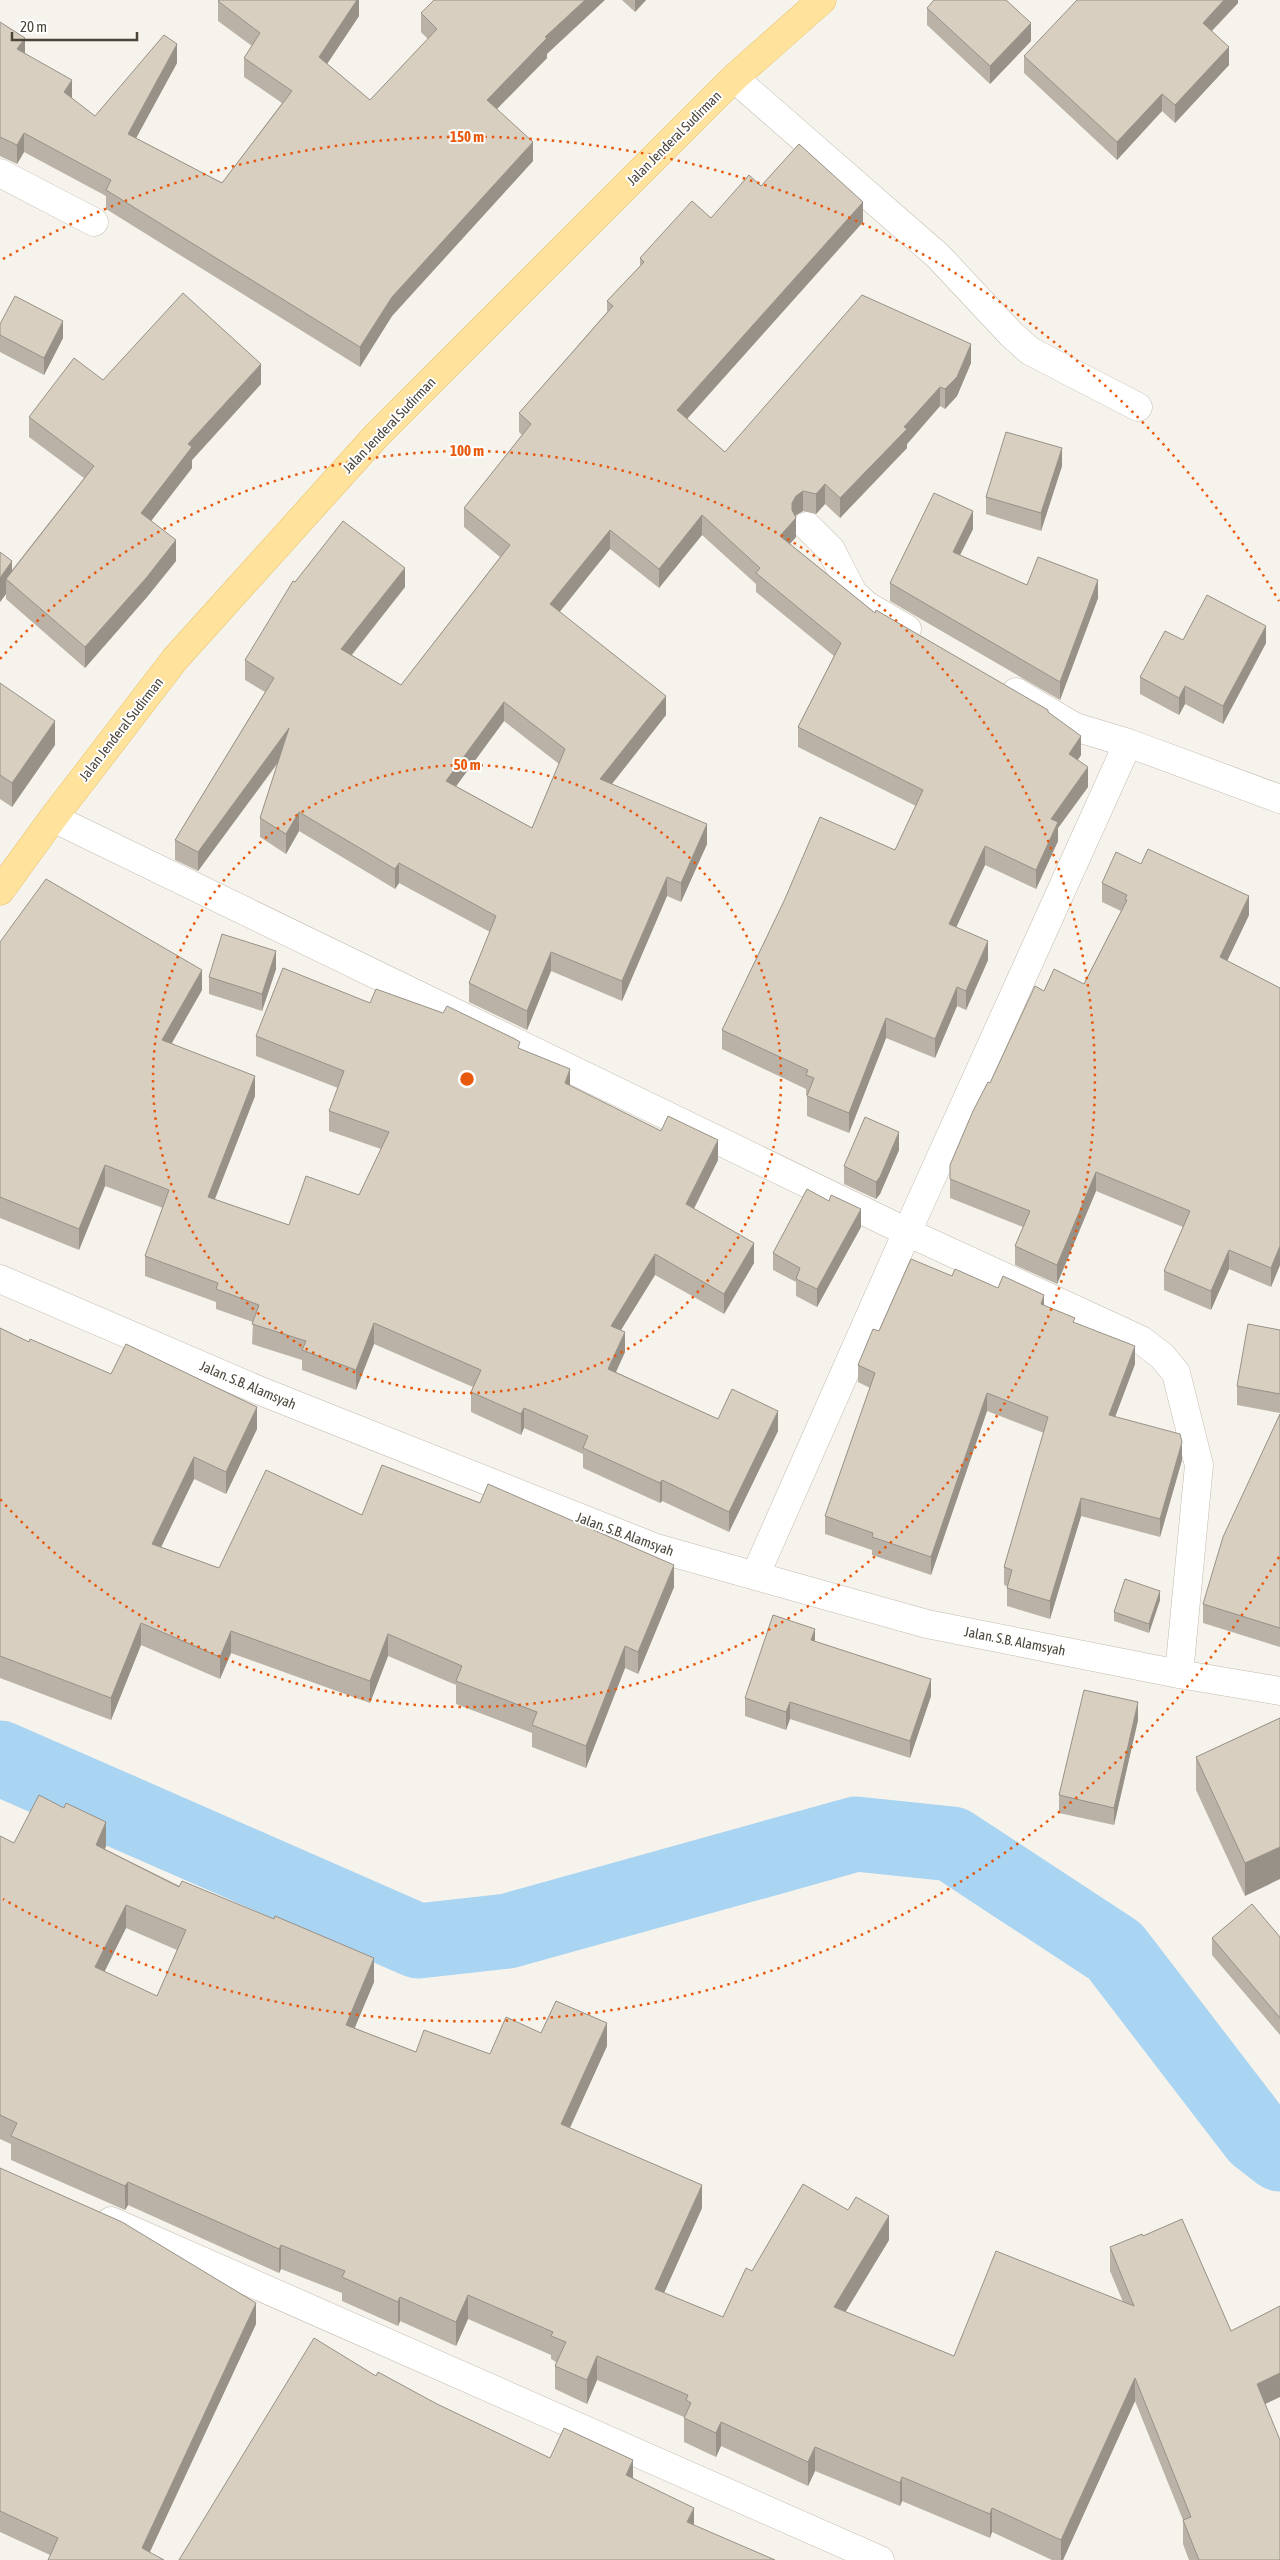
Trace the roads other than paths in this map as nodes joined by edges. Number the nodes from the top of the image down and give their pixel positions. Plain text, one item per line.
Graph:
1 (822, 0) edge
2 (734, 78) junction
3 (0, 173) edge
4 (94, 222) dead end
5 (1138, 407) dead end
6 (807, 526) dead end
7 (924, 639) edge
8 (992, 678) edge
9 (1128, 743) junction
10 (1280, 799) edge
11 (52, 818) junction
12 (0, 891) edge
13 (907, 1232) junction
14 (0, 1279) edge
15 (755, 1576) junction
16 (1179, 1674) junction
17 (1280, 1691) edge
18 (91, 2212) edge
19 (880, 2560) edge

1 - 2 main road, Jalan Jenderal Sudirman
2 - 5 street
2 - 11 main road, Jalan Jenderal Sudirman
3 - 4 street
6 - 7 street
8 - 9 street
9 - 10 street
9 - 13 street
11 - 12 main road, Jalan Jenderal Sudirman
11 - 13 street
13 - 15 street
13 - 16 street
14 - 15 street, Jalan. S.B. Alamsyah
15 - 16 street, Jalan. S.B. Alamsyah
16 - 17 street, Jalan. S.B. Alamsyah
18 - 19 street

